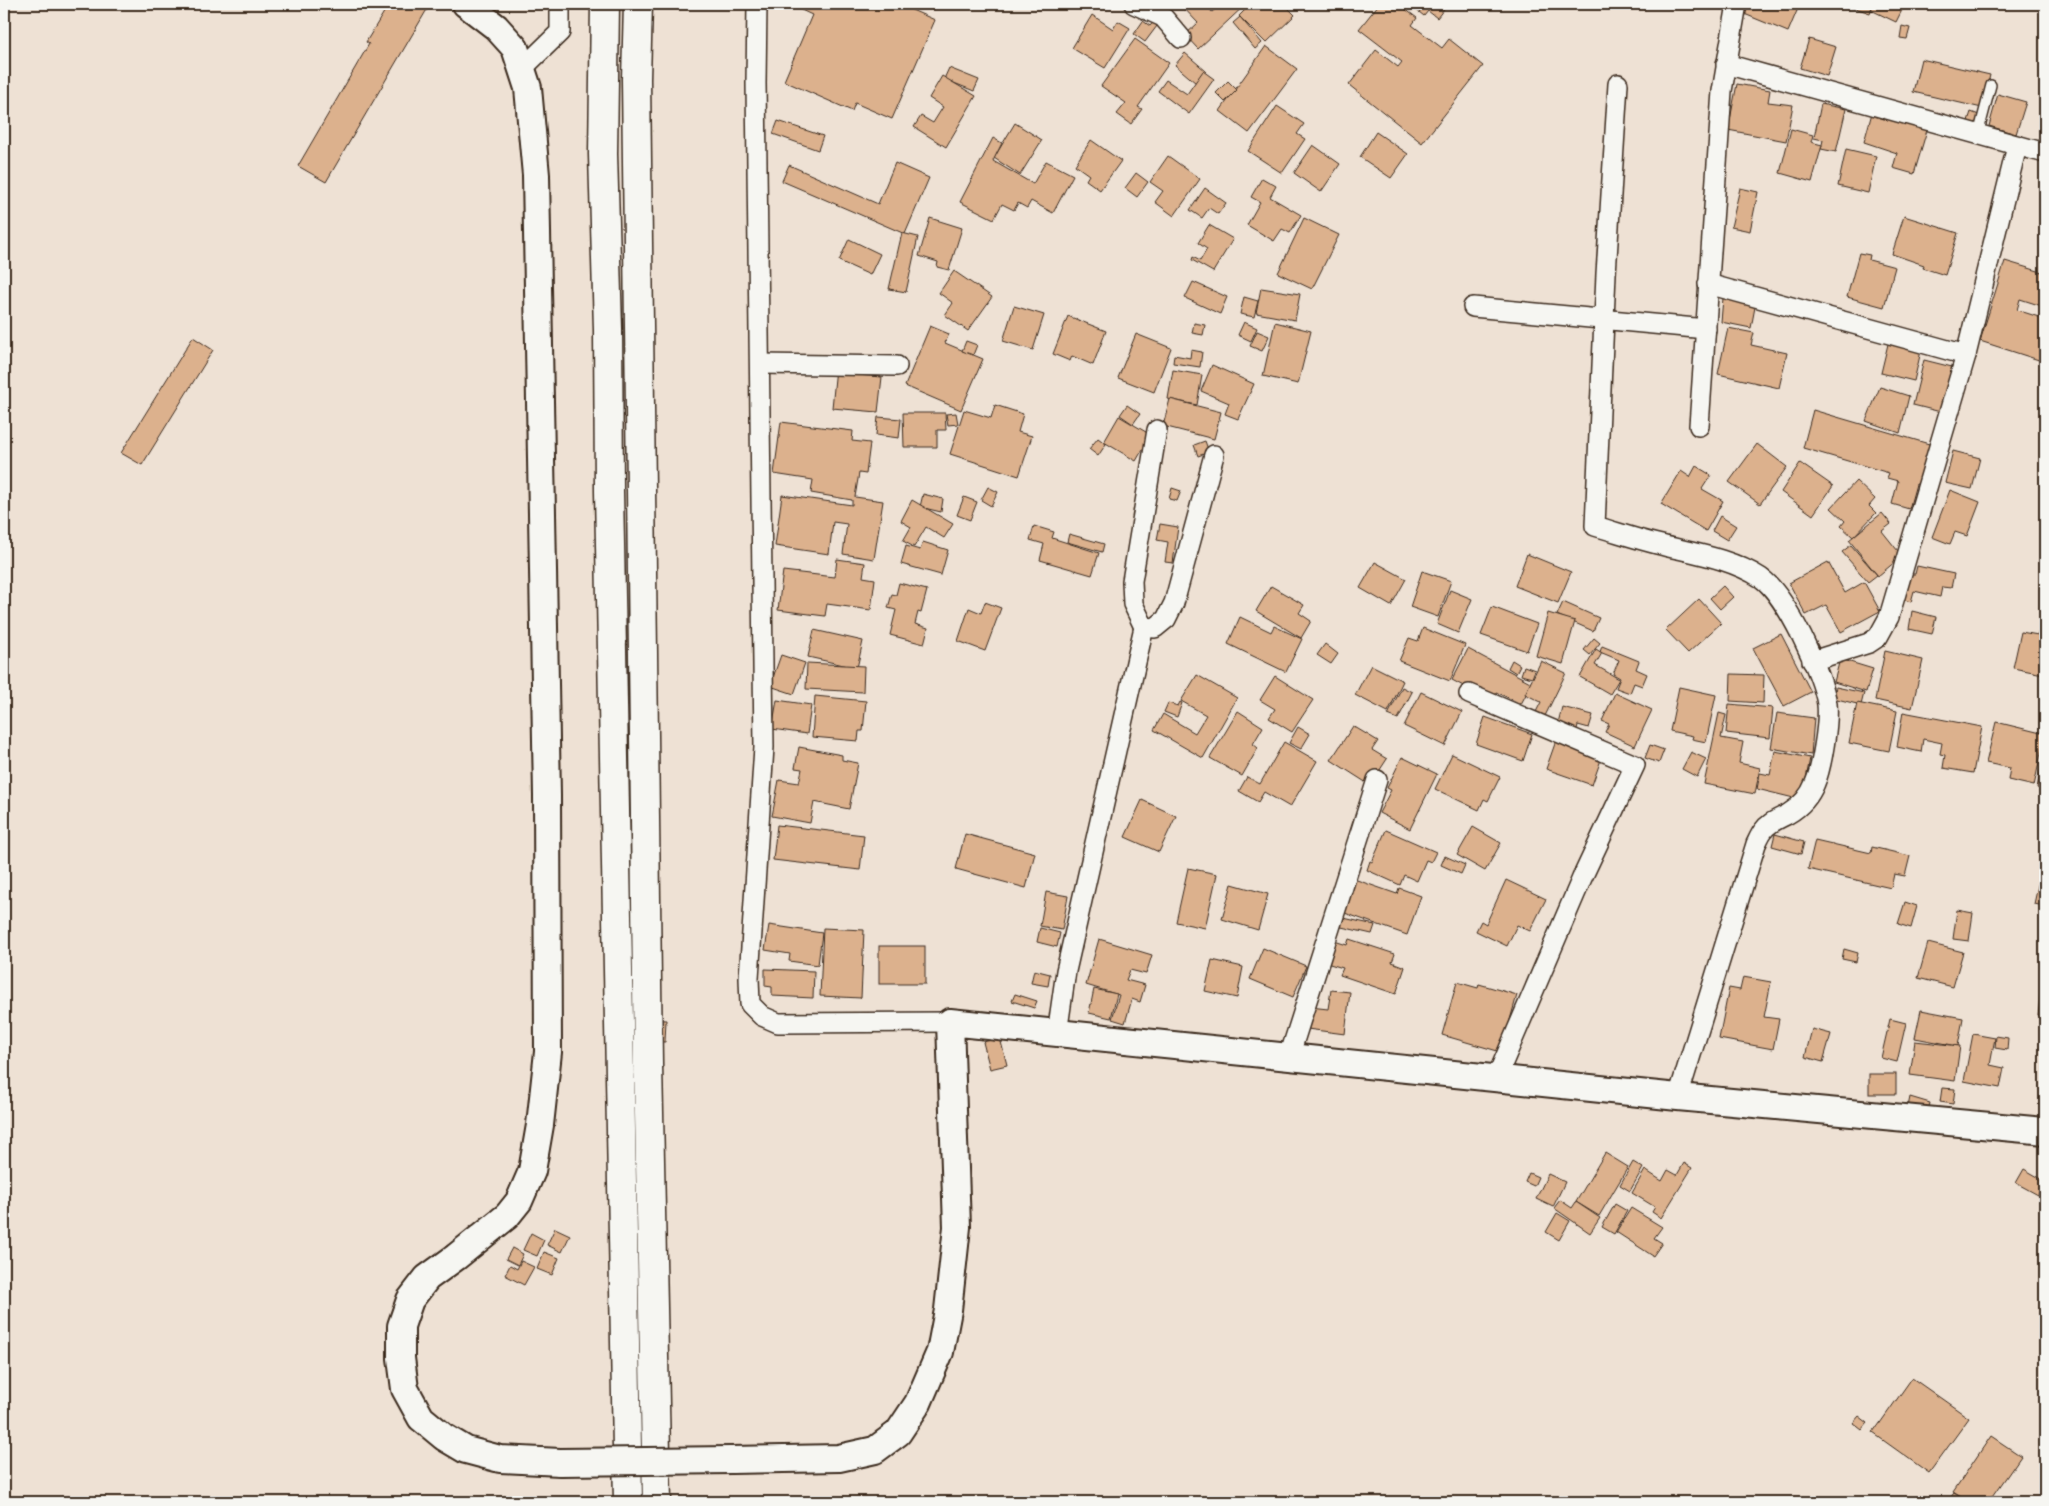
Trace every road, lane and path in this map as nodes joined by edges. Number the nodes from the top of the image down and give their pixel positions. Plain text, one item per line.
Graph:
1 (466, 4) edge
2 (560, 4) edge
3 (605, 4) edge
4 (638, 4) edge
5 (757, 4) edge
6 (1134, 4) edge
7 (1737, 4) edge
8 (1181, 38) dead end
9 (1726, 64) junction
10 (522, 69) junction
11 (1618, 84) dead end
12 (1991, 84) dead end
13 (1978, 135) junction
14 (2017, 146) junction
15 (2045, 153) edge
16 (1708, 284) junction
17 (1473, 306) dead end
18 (1604, 320) junction
19 (1706, 329) junction
20 (1966, 355) junction
21 (760, 364) junction
22 (897, 366) dead end
23 (1699, 426) dead end
24 (1157, 430) dead end
25 (1214, 455) dead end
26 (1144, 628) junction
27 (1812, 661) junction
28 (1468, 694) dead end
29 (1377, 780) dead end
30 (950, 1022) junction
31 (1057, 1034) junction
32 (1289, 1057) junction
33 (1496, 1079) junction
34 (1678, 1097) junction
35 (2045, 1131) edge
36 (628, 1502) edge
37 (657, 1502) edge

1 - 10 street
2 - 10 street
3 - 36 highway
4 - 37 highway
5 - 21 street
6 - 8 street
7 - 9 street
9 - 13 street
9 - 16 street
10 - 30 street, bridge
11 - 18 street
12 - 13 lane
13 - 14 street
14 - 15 street
14 - 20 street
16 - 19 street
16 - 20 street
17 - 18 street
18 - 19 street
18 - 27 street
19 - 23 street
20 - 27 street
21 - 22 street
21 - 30 street
24 - 26 street
25 - 26 street
26 - 31 street
27 - 34 street
28 - 33 street
29 - 32 street
30 - 31 street
31 - 32 street
32 - 33 street
33 - 34 street
34 - 35 street

